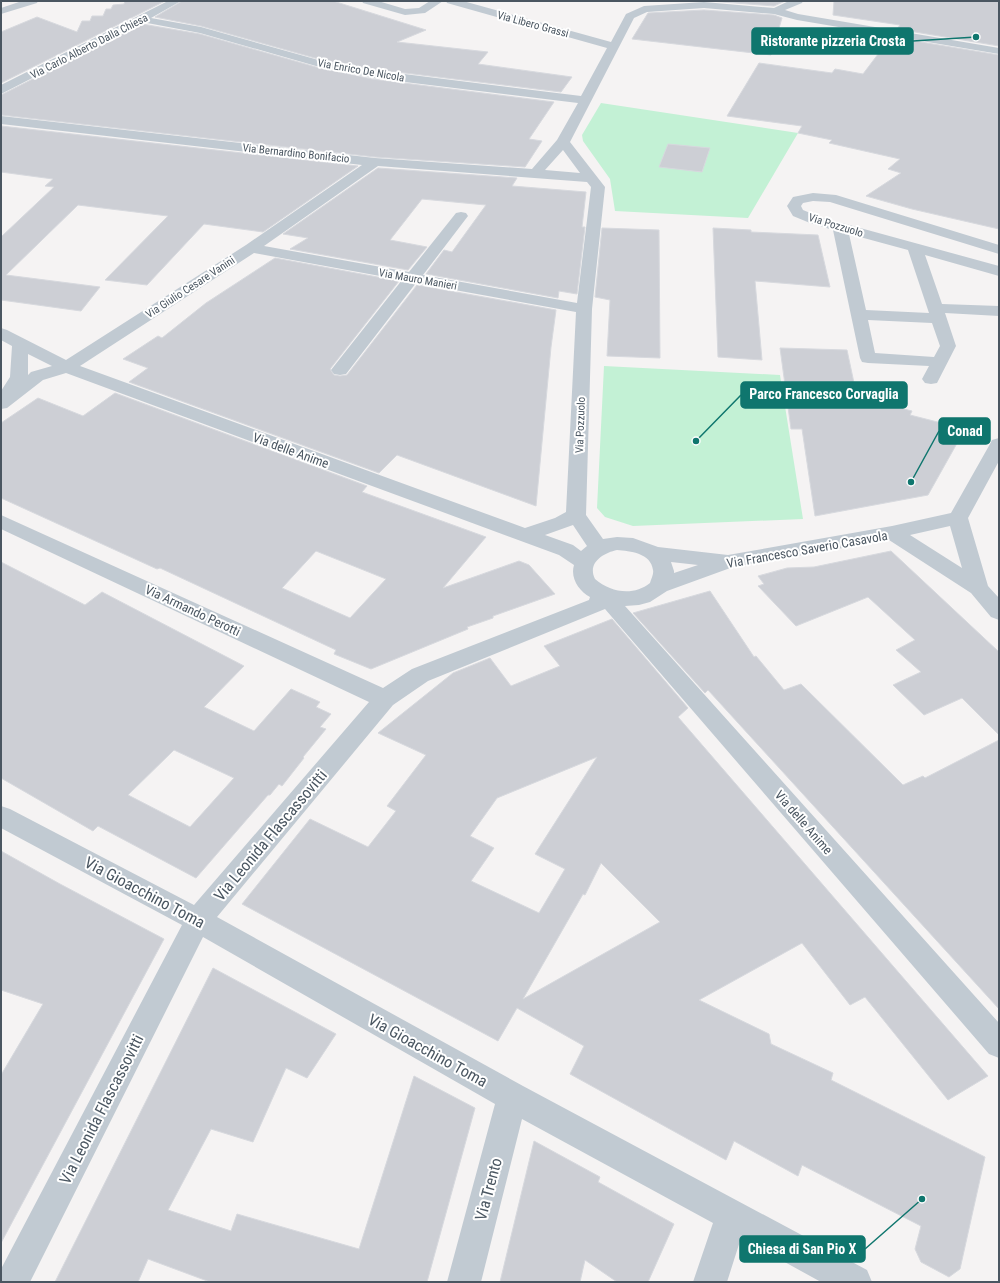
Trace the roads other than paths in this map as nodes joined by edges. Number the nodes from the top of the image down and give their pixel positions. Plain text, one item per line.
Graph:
1 (33, 1) edge
2 (176, 1) edge
3 (367, 1) edge
4 (438, 1) edge
5 (451, 1) edge
6 (798, 1) edge
7 (387, 3) edge
8 (1, 11) edge
9 (775, 11) junction
10 (141, 19) junction
11 (614, 46) junction
12 (999, 51) edge
13 (1, 90) edge
14 (585, 100) junction
15 (1, 120) edge
16 (563, 142) junction
17 (375, 162) junction
18 (535, 174) junction
19 (592, 178) junction
20 (461, 216) dead end
21 (840, 227) junction
22 (251, 248) junction
23 (915, 248) junction
24 (999, 250) edge
25 (998, 274) edge
26 (412, 278) junction
27 (584, 309) junction
28 (999, 310) edge
29 (937, 313) junction
30 (858, 315) junction
31 (1, 333) edge
32 (20, 344) junction
33 (940, 362) junction
34 (66, 368) junction
35 (340, 370) dead end
36 (931, 379) dead end
37 (2, 403) edge
38 (999, 444) edge
39 (576, 514) junction
40 (958, 518) junction
41 (1, 521) edge
42 (892, 533) junction
43 (524, 535) junction
44 (655, 554) junction
45 (591, 555) junction
46 (730, 561) junction
47 (660, 586) junction
48 (978, 588) junction
49 (608, 596) junction
50 (999, 612) edge
51 (385, 699) junction
52 (1, 816) edge
53 (198, 920) junction
54 (999, 1044) edge
55 (512, 1097) junction
56 (732, 1216) junction
57 (12, 1282) edge
58 (464, 1282) edge
59 (710, 1282) edge
60 (855, 1282) edge

1 - 8 street
2 - 10 street, Via Carlo Alberto Dalla Chiesa
3 - 7 street
4 - 7 street
5 - 11 street, Via Libero Grassi
6 - 9 street
9 - 11 street
9 - 12 street
10 - 13 street, Via Carlo Alberto Dalla Chiesa
10 - 14 street, Via Enrico De Nicola
11 - 14 street
14 - 16 street
15 - 17 street, Via Bernardino Bonifacio
16 - 18 street
16 - 19 street
17 - 18 street, Via Bernardino Bonifacio
17 - 22 street, Via Giulio Cesare Vanini
18 - 19 street, Via Bernardino Bonifacio
19 - 27 street, Via Pozzuolo
20 - 26 street
21 - 23 street, Via Pozzuolo
21 - 24 street, Via Pozzuolo
21 - 30 street
22 - 26 street, Via Mauro Manieri
22 - 34 street, Via Giulio Cesare Vanini
23 - 25 street, Via Pozzuolo
23 - 29 street
26 - 27 street, Via Mauro Manieri
26 - 35 street
27 - 39 street, Via Pozzuolo
28 - 29 street
29 - 30 street
29 - 33 street
30 - 33 street
31 - 32 street, Via delle Anime
32 - 34 street, Via delle Anime
32 - 37 street
33 - 36 street
34 - 37 street, Via Giulio Cesare Vanini
34 - 43 street, Via delle Anime
38 - 40 street
39 - 43 street
39 - 45 street
40 - 42 street, Via Francesco Saverio Casavola
40 - 48 street
41 - 51 street, Via Armando Perotti
42 - 46 street, Via Francesco Saverio Casavola
42 - 48 street
43 - 45 street, Via delle Anime
44 - 45 street
44 - 46 street
44 - 47 street
45 - 49 street
46 - 47 street, Via Francesco Saverio Casavola
47 - 49 street, Via Francesco Saverio Casavola
48 - 50 street
49 - 51 street, Via Leonida Flascassovitti
49 - 54 street, Via delle Anime
51 - 53 street, Via Leonida Flascassovitti
52 - 53 street, Via Gioacchino Toma
53 - 55 street, Via Gioacchino Toma
53 - 57 street, Via Leonida Flascassovitti
55 - 56 street, Via Gioacchino Toma
55 - 58 street, Via Trento
56 - 59 street
56 - 60 street, Via Gioacchino Toma

